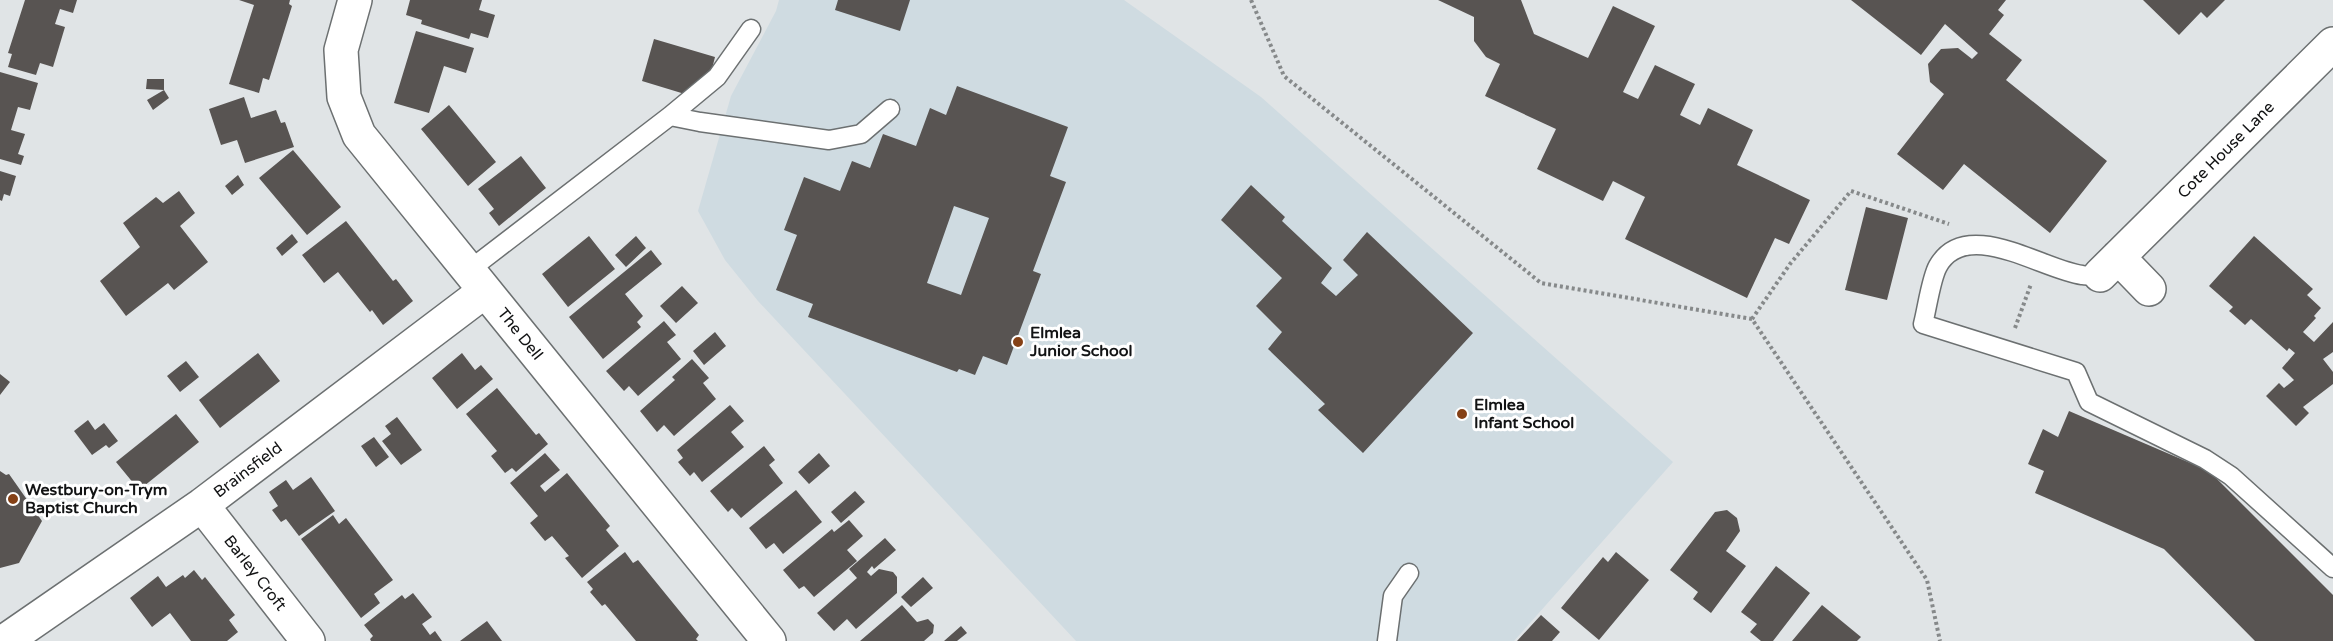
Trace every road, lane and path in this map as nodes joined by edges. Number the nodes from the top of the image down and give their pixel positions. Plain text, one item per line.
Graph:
1 (355, 0) edge
2 (1251, 0) edge
3 (752, 29) dead end
4 (2333, 44) edge
5 (890, 109) dead end
6 (670, 116) junction
7 (1837, 209) dead end
8 (2109, 266) junction
9 (476, 281) junction
10 (2149, 289) dead end
11 (1752, 319) junction
12 (202, 505) junction
13 (2333, 568) edge
14 (1409, 573) dead end
15 (5, 641) edge
16 (308, 641) edge
17 (770, 641) edge
18 (1387, 641) edge
19 (1940, 641) edge

1 - 9 street, The Dell
2 - 11 path
3 - 6 lane
4 - 8 street, Cote House Lane
5 - 6 lane
6 - 9 lane
7 - 11 path
8 - 10 street
8 - 13 lane
9 - 12 street, Brainsfield
9 - 17 street, The Dell
11 - 19 path
12 - 15 street, Brainsfield
12 - 16 street, Barley Croft
14 - 18 lane

